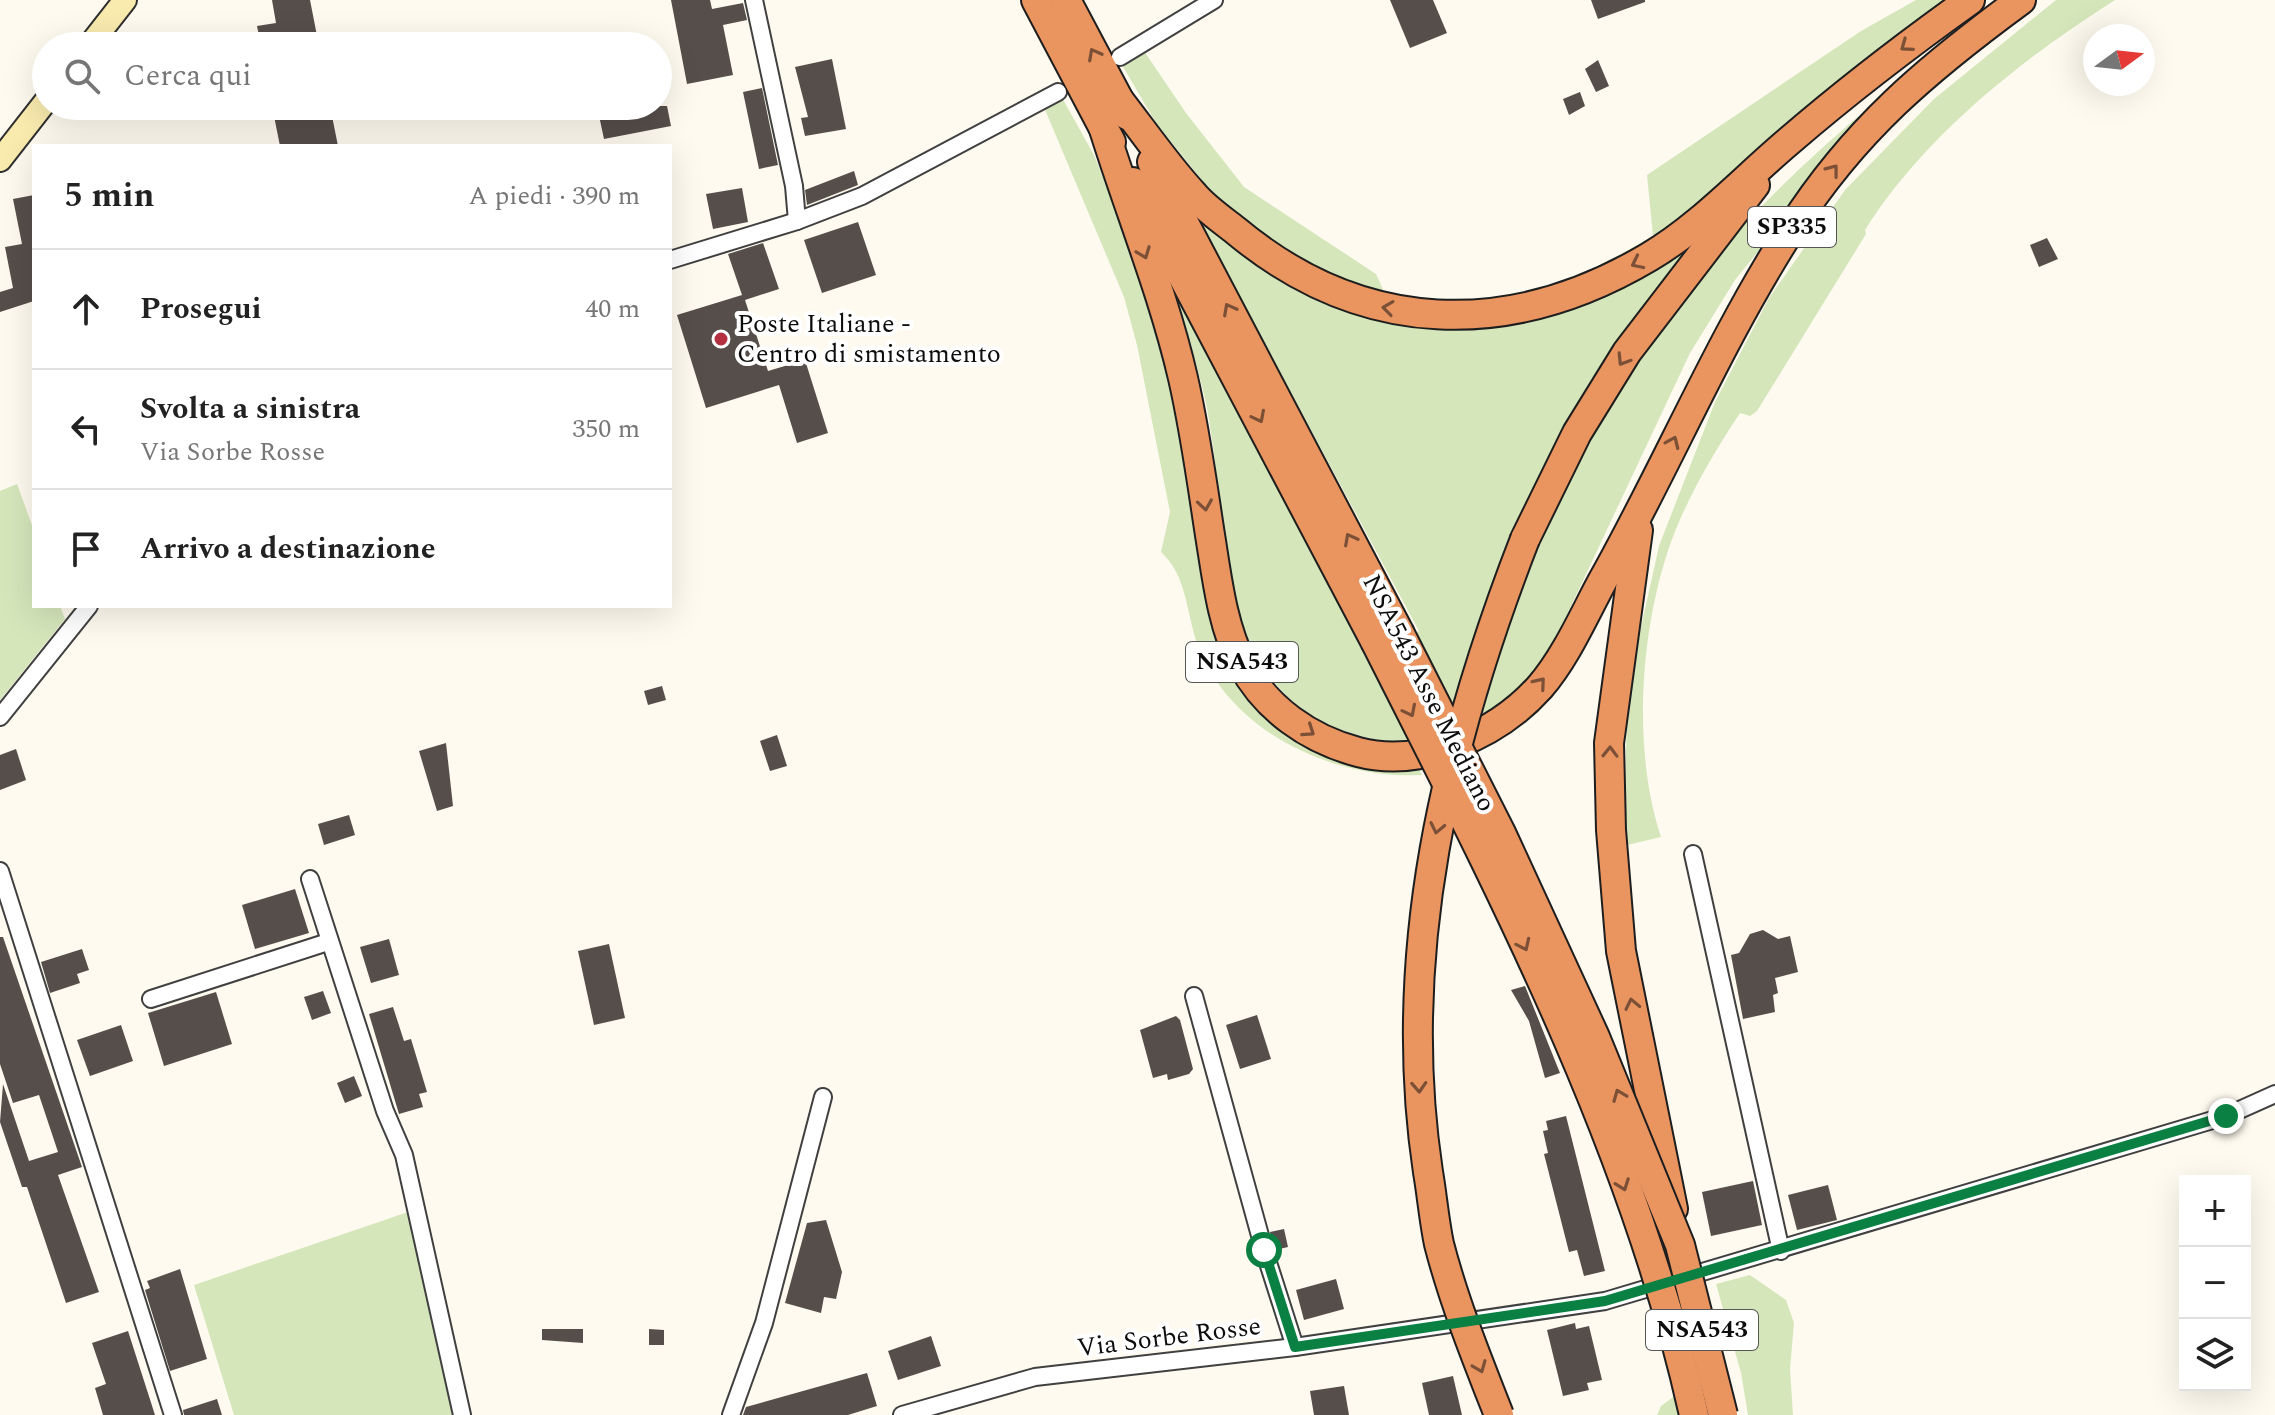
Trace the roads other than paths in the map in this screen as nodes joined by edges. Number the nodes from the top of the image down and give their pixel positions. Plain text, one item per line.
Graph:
1 (125, 0) edge
2 (754, 0) edge
3 (1036, 0) edge
4 (1066, 0) edge
5 (1214, 0) edge
6 (1970, 0) edge
7 (2021, 0) edge
8 (100, 32) edge
9 (1120, 57) dead end
10 (1058, 92) dead end
11 (1119, 100) junction
12 (32, 119) edge
13 (1103, 126) junction
14 (0, 160) edge
15 (797, 221) junction
16 (1711, 224) junction
17 (672, 259) edge
18 (1641, 513) junction
19 (87, 608) edge
20 (1387, 637) junction
21 (0, 717) edge
22 (1693, 854) dead end
23 (0, 871) edge
24 (310, 879) dead end
25 (328, 942) junction
26 (1194, 996) dead end
27 (151, 999) dead end
28 (2275, 1094) edge
29 (823, 1097) dead end
30 (1680, 1245) junction
31 (1781, 1251) junction
32 (1295, 1347) junction
33 (173, 1415) edge
34 (462, 1415) edge
35 (731, 1415) edge
36 (902, 1415) edge
37 (1499, 1415) edge
38 (1694, 1415) edge
39 (1723, 1415) edge

1 - 8 street
2 - 15 street
3 - 13 highway, NSA543 Asse Mediano / NSA543
11 -> 4 highway, NSA543 Asse Mediano / NSA543
5 - 9 street
6 -> 16 highway, SP335
18 -> 7 highway, SP335
10 - 15 street
16 -> 11 highway, NSA543
20 -> 11 highway, NSA543 Asse Mediano / NSA543
12 - 14 street
13 -> 18 highway, NSA543
13 -> 20 highway, NSA543 Asse Mediano / NSA543
15 - 17 street
16 -> 37 highway, bridge
30 -> 18 highway, NSA543, bridge
19 - 21 street
30 -> 20 highway, NSA543 Asse Mediano / NSA543, bridge
20 -> 38 highway, NSA543 Asse Mediano / NSA543, bridge
22 - 31 street
23 - 33 street
24 - 25 street
25 - 27 street
25 - 34 street
26 - 32 street
28 - 31 street, Via Sorbe Rosse
29 - 35 street
30 - 39 highway, NSA543 Asse Mediano / NSA543, bridge
31 - 32 street, Via Sorbe Rosse
32 - 36 street, Via Sorbe Rosse

